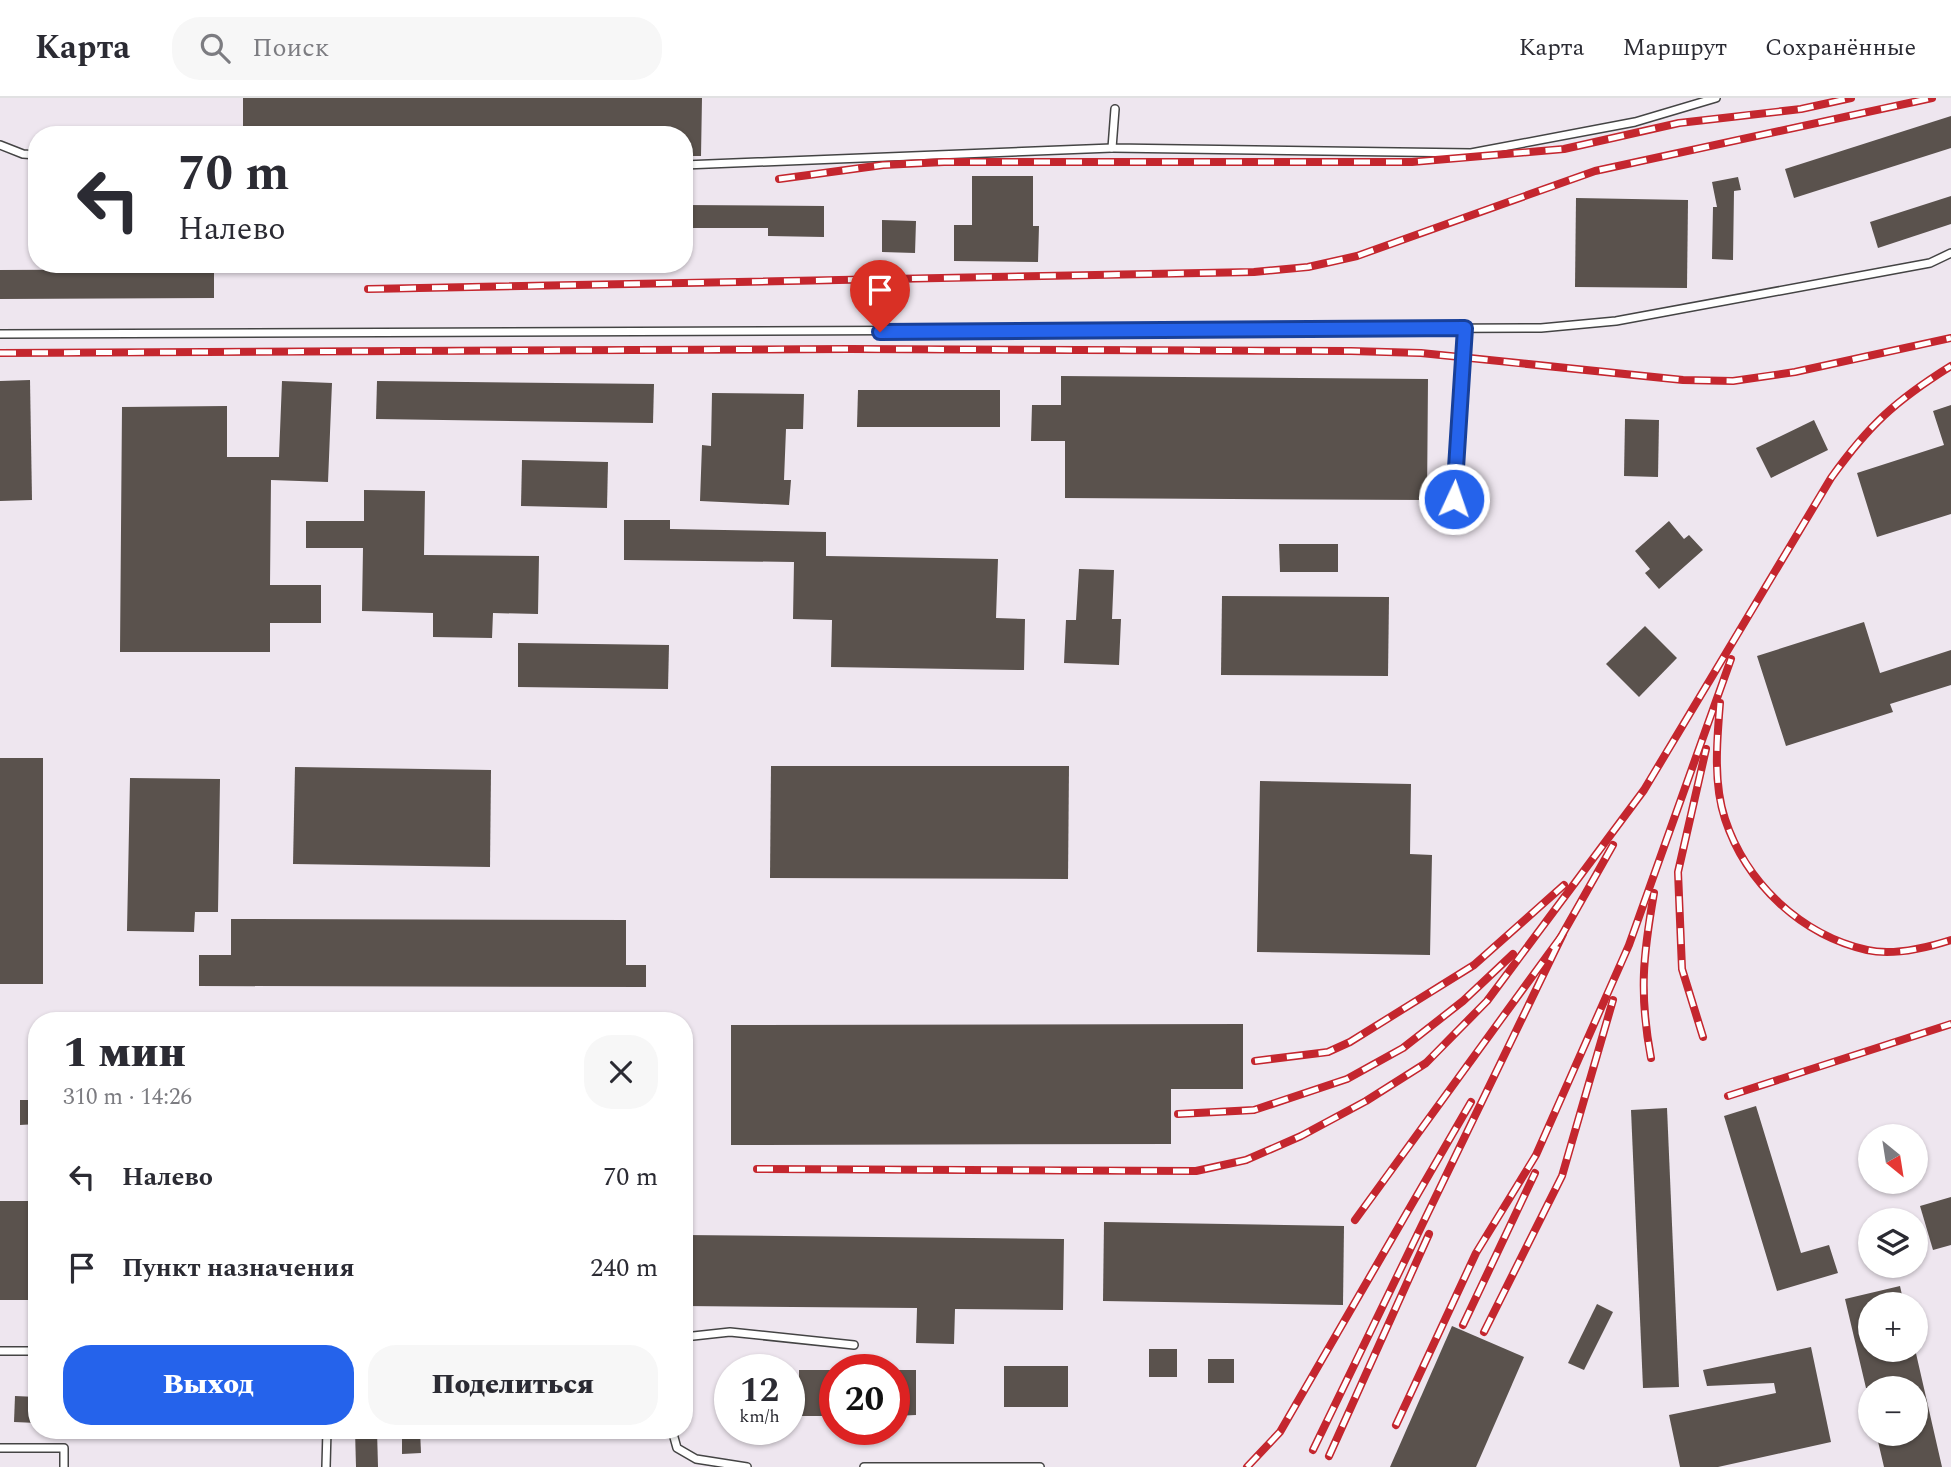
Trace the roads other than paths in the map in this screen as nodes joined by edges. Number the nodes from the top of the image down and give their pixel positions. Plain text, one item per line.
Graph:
1 (1716, 98) edge
2 (1115, 109) dead end
3 (0, 145) edge
4 (1112, 148) junction
5 (28, 154) edge
6 (693, 165) edge
7 (1951, 253) edge
8 (1465, 328) junction
9 (0, 334) edge
10 (1454, 499) dead end
11 (693, 1336) edge
12 (854, 1345) dead end
13 (0, 1351) edge
14 (28, 1351) edge
15 (327, 1439) edge
16 (674, 1439) edge
17 (0, 1448) edge
18 (64, 1467) edge
19 (326, 1467) edge
20 (747, 1467) edge
21 (864, 1467) edge
22 (1040, 1467) edge

1 - 4 lane
2 - 4 lane
3 - 5 lane
4 - 6 lane
7 - 8 lane
8 - 9 lane
8 - 10 lane
11 - 12 lane
13 - 14 lane
15 - 19 lane
16 - 20 lane
17 - 18 lane
21 - 22 lane

